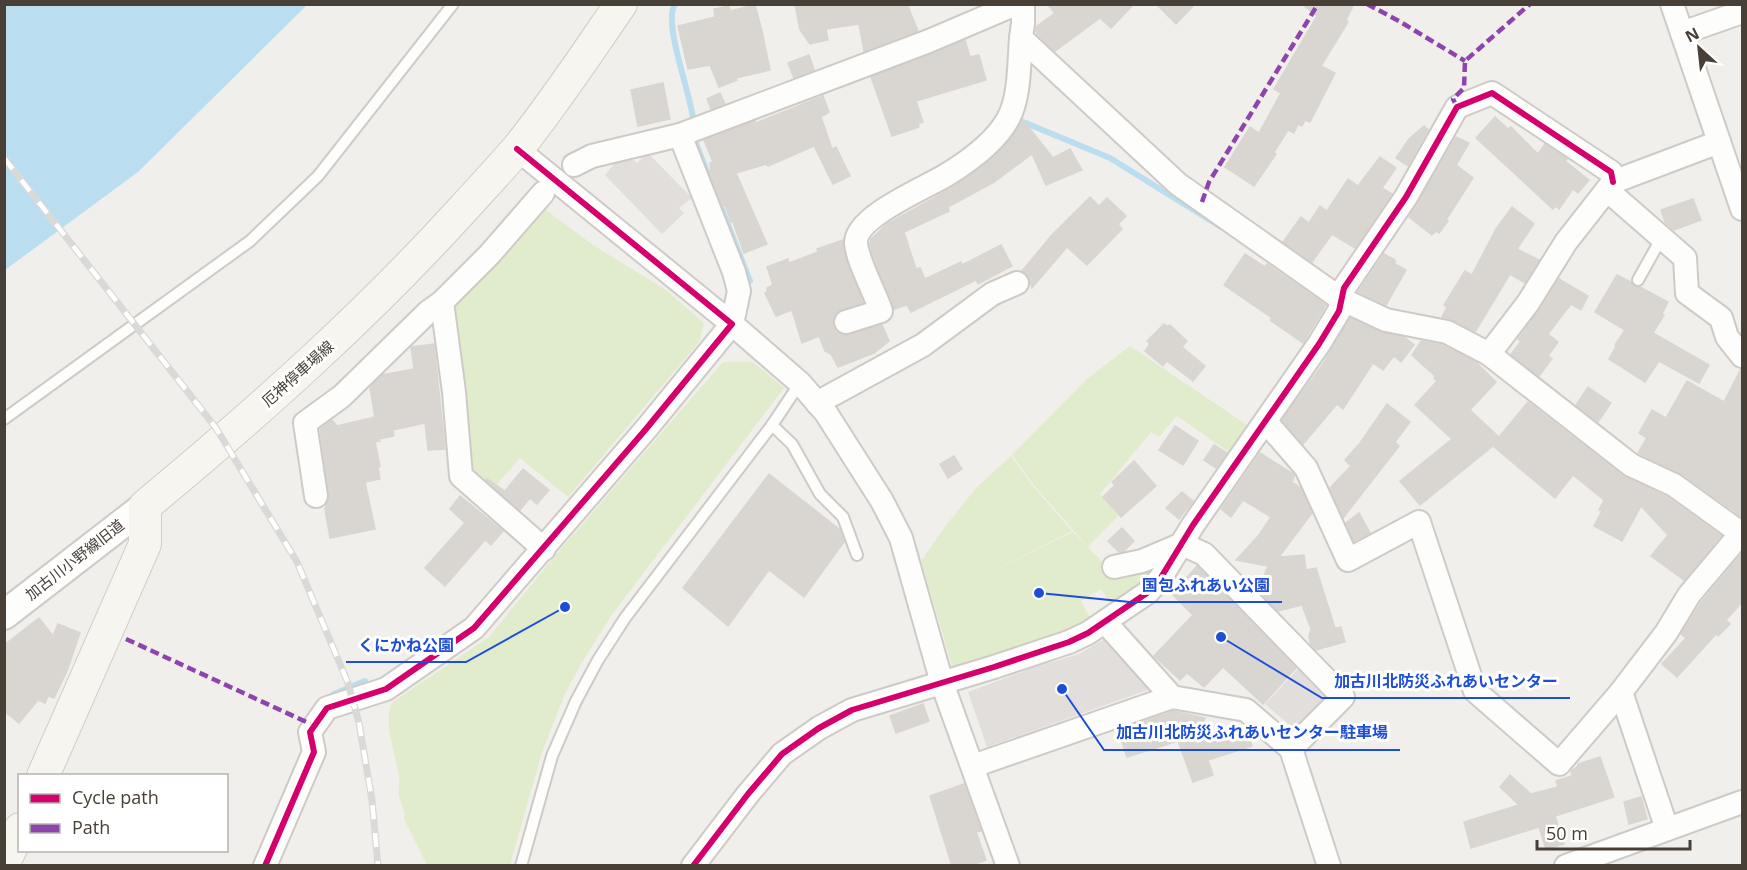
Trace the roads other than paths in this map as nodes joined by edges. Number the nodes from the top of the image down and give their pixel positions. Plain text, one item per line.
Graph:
1 (453, 4) edge
2 (621, 4) edge
3 (1016, 4) edge
4 (1023, 4) edge
5 (1672, 4) edge
6 (1743, 12) edge
7 (1682, 33) junction
8 (1021, 38) junction
9 (680, 135) junction
10 (1719, 142) junction
11 (517, 149) junction
12 (574, 165) dead end
13 (1610, 186) junction
14 (543, 193) dead end
15 (1743, 209) edge
16 (1662, 237) junction
17 (1638, 280) dead end
18 (1017, 283) dead end
19 (1341, 299) junction
20 (442, 302) junction
21 (846, 322) dead end
22 (732, 324) junction
23 (1489, 354) junction
24 (1743, 356) edge
25 (800, 382) junction
26 (817, 403) junction
27 (4, 419) edge
28 (1266, 422) junction
29 (772, 425) junction
30 (316, 496) dead end
31 (145, 506) junction
32 (1742, 533) edge
33 (1182, 544) junction
34 (544, 549) junction
35 (857, 555) dead end
36 (1114, 567) dead end
37 (4, 615) edge
38 (1105, 622) junction
39 (942, 683) junction
40 (1621, 692) junction
41 (1172, 697) junction
42 (1291, 750) junction
43 (973, 766) junction
44 (44, 774) edge
45 (1743, 802) edge
46 (1667, 829) junction
47 (18, 833) edge
48 (1618, 857) edge
49 (4, 863) edge
50 (265, 866) edge
51 (521, 866) edge
52 (693, 866) edge
53 (1008, 866) edge
54 (1329, 866) edge
55 (1566, 866) edge

1 - 27 lane
2 - 11 main road, 厄神停車場線
3 - 9 street
4 - 8 street
5 - 7 street
6 - 7 street
7 - 10 street
8 - 19 street
8 - 21 street
9 - 12 street
9 - 22 street
10 - 13 street
10 - 15 street
11 - 22 street
11 - 31 main road, 厄神停車場線
13 - 16 street
13 - 19 street
13 - 23 street
14 - 20 street
16 - 17 lane
16 - 24 street
18 - 26 street
19 - 23 street
19 - 28 street
20 - 30 street
20 - 34 street
22 - 25 street
22 - 34 street
23 - 32 street
25 - 26 street
25 - 29 lane
26 - 39 street
28 - 33 street
28 - 40 street
29 - 35 lane
29 - 51 lane
31 - 37 street, 加古川小野線旧道
31 - 44 main road
32 - 40 street
33 - 36 street
33 - 38 street
33 - 42 street
34 - 50 street
38 - 39 street
38 - 41 street
39 - 43 street
39 - 52 street
40 - 46 street
41 - 42 street
41 - 43 street
42 - 54 street
43 - 53 street
45 - 46 street
46 - 48 street
47 - 49 main road
48 - 55 street

